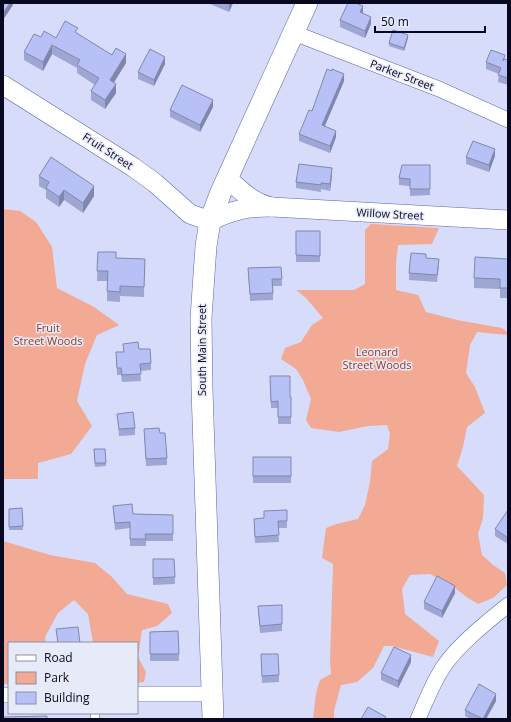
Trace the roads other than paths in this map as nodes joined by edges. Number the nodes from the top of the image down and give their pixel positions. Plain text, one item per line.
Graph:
1 (307, 3) edge
2 (294, 33) junction
3 (3, 85) edge
4 (508, 120) edge
5 (227, 178) junction
6 (272, 207) junction
7 (508, 220) edge
8 (210, 221) junction
9 (508, 604) edge
10 (138, 694) edge
11 (212, 694) junction
12 (213, 719) edge
13 (418, 719) edge

1 - 2 main road, South Main Street
2 - 4 street, Parker Street
2 - 5 main road, South Main Street
3 - 8 street, Fruit Street
5 - 6 street
5 - 8 main road, South Main Street
6 - 7 street, Willow Street
6 - 8 street
8 - 11 main road, South Main Street
9 - 13 street
10 - 11 street
11 - 12 main road, South Main Street

